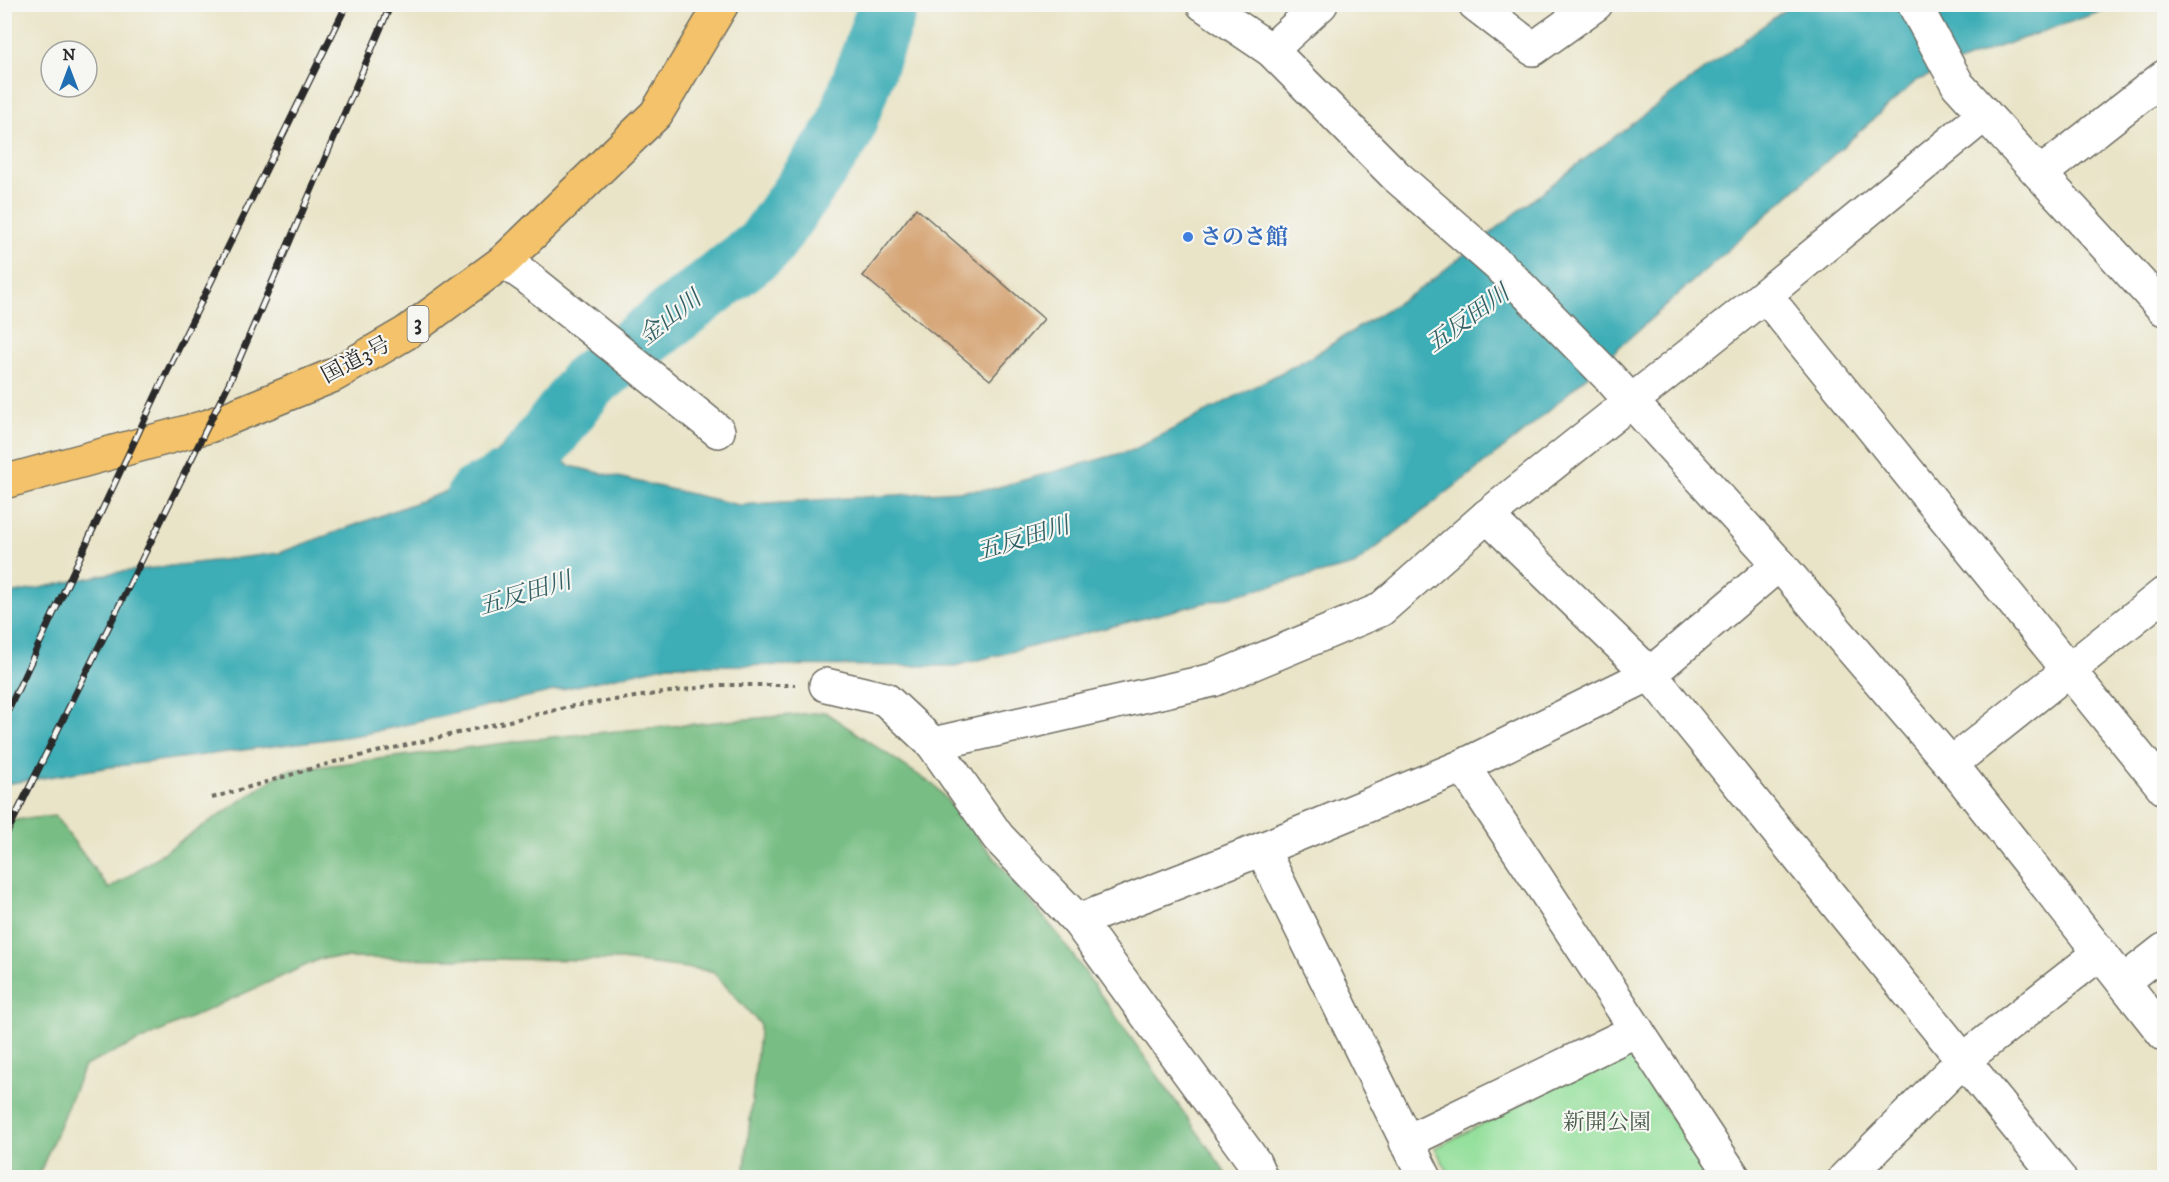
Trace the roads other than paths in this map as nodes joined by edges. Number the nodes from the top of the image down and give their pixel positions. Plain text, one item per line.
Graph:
1 (722, 4) edge
2 (1203, 4) edge
3 (1321, 4) edge
4 (1474, 4) edge
5 (1596, 4) edge
6 (1914, 4) edge
7 (1271, 50) junction
8 (2164, 77) edge
9 (1985, 114) junction
10 (2040, 174) junction
11 (516, 269) junction
12 (1765, 295) junction
13 (2164, 309) edge
14 (1631, 401) junction
15 (718, 430) dead end
16 (4, 482) edge
17 (1486, 516) junction
18 (1779, 564) junction
19 (2164, 594) edge
20 (2069, 670) junction
21 (1650, 674) junction
22 (826, 685) road end
23 (933, 744) junction
24 (1952, 764) junction
25 (1463, 766) junction
26 (2164, 789) edge
27 (1262, 849) junction
28 (1078, 921) junction
29 (2164, 950) edge
30 (2100, 953) junction
31 (2123, 982) junction
32 (1637, 1030) junction
33 (2164, 1034) edge
34 (1962, 1061) junction
35 (1406, 1142) junction
36 (1261, 1178) edge
37 (1425, 1178) edge
38 (1734, 1178) edge
39 (1845, 1178) edge
40 (2058, 1178) edge

1 - 11 highway, 国道3号 / 3
2 - 7 street
3 - 7 street
4 - 5 street
6 - 9 street
7 - 14 street
8 - 10 street
9 - 10 street
9 - 12 street
10 - 13 street
11 - 15 street
11 - 16 highway, 国道3号 / 3
12 - 14 street
12 - 20 street
14 - 17 street
14 - 18 street
17 - 21 street
17 - 23 street
18 - 21 street
18 - 24 street
19 - 20 street
20 - 24 street
20 - 26 street
21 - 25 street
21 - 34 street
22 - 23 street
23 - 28 street
24 - 30 street
25 - 27 street
25 - 32 street
27 - 28 street
27 - 35 street
28 - 36 street
29 - 31 street
30 - 31 street
30 - 34 street
31 - 33 street
32 - 35 street
32 - 38 street
34 - 39 street
34 - 40 street
35 - 37 street

